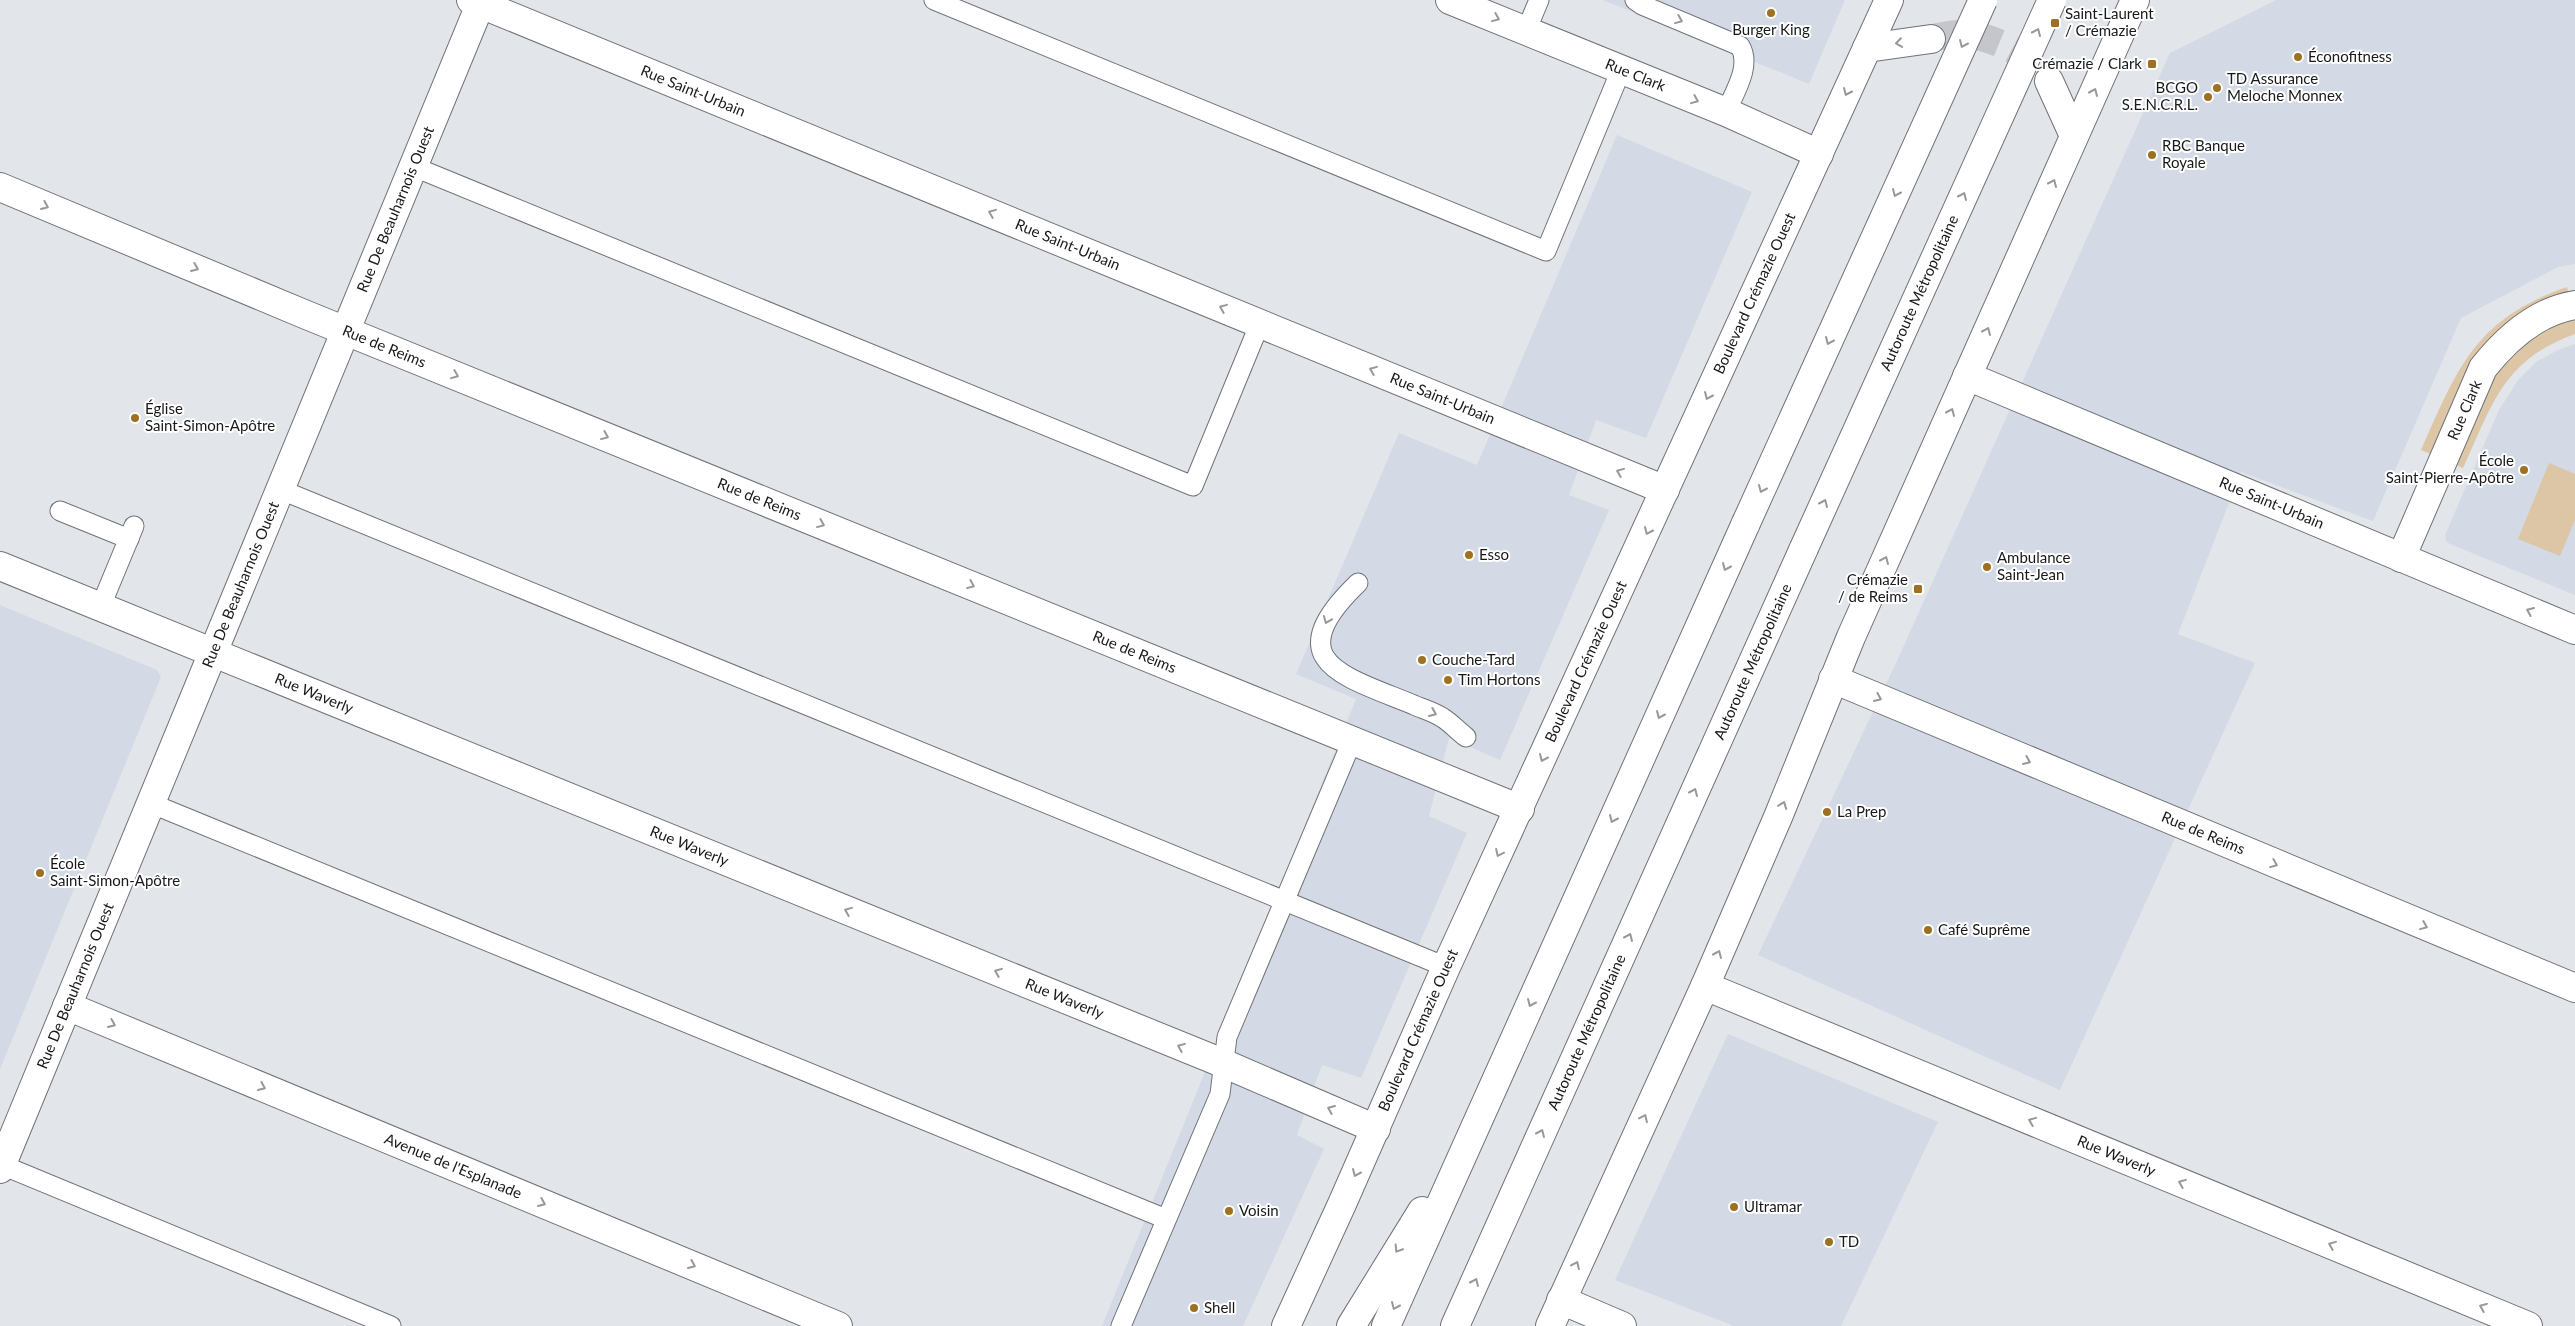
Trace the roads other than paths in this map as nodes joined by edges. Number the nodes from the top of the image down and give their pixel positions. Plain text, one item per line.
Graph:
1 (934, 0) edge
2 (1450, 0) edge
3 (1539, 0) edge
4 (1635, 0) edge
5 (1889, 0) edge
6 (1983, 0) edge
7 (2052, 0) edge
8 (2135, 0) edge
9 (478, 1) edge
10 (1526, 31) junction
11 (1931, 39) tunnel mouth
12 (1868, 48) junction
13 (1621, 70) junction
14 (2049, 81) tunnel mouth
15 (1726, 112) junction
16 (2074, 136) junction
17 (1820, 154) junction
18 (412, 166) junction
19 (0, 187) edge
20 (2575, 305) edge
21 (1260, 323) junction
22 (345, 330) junction
23 (1967, 376) junction
24 (279, 489) junction
25 (1665, 490) junction
26 (60, 510) dead end
27 (2401, 558) junction
28 (0, 566) edge
29 (1358, 583) dead end
30 (100, 608) junction
31 (2575, 630) edge
32 (212, 654) junction
33 (1833, 679) junction
34 (1466, 737) dead end
35 (1352, 741) junction
36 (150, 803) junction
37 (1520, 809) junction
38 (1285, 901) junction
39 (1446, 967) junction
40 (1704, 986) junction
41 (2575, 988) edge
42 (67, 1006) junction
43 (1224, 1064) junction
44 (1480, 1118) junction
45 (1376, 1129) junction
46 (1, 1167) edge
47 (1166, 1219) junction
48 (1560, 1300) junction
49 (391, 1326) edge
50 (838, 1326) edge
51 (1121, 1326) edge
52 (1286, 1326) edge
53 (1351, 1326) edge
54 (1386, 1326) edge
55 (1455, 1326) edge
56 (1550, 1326) edge
57 (1622, 1326) edge
58 (2528, 1326) edge

1 - 13 lane
2 -> 10 main road, Rue Clark
3 - 10 lane
4 -> 15 lane
5 - 12 main road, Boulevard Crémazie Ouest
6 -> 44 main road, bridge
55 -> 7 main road, Autoroute Métropolitaine, bridge
16 -> 8 main road
9 - 18 main road, Rue De Beauharnois Ouest
21 -> 9 main road, Rue Saint-Urbain
10 - 13 main road, Rue Clark
11 -> 12 main road
12 -> 17 main road, Boulevard Crémazie Ouest
13 -> 15 main road, Rue Clark
14 - 16 main road
15 - 17 main road, Rue Clark
23 -> 16 main road
17 -> 25 main road, Boulevard Crémazie Ouest
18 - 21 lane
18 - 22 main road, Rue De Beauharnois Ouest
19 -> 22 main road, Rue de Reims
20 - 27 main road, Rue Clark
25 -> 21 main road, Rue Saint-Urbain
22 - 24 main road, Rue De Beauharnois Ouest
22 -> 35 main road, Rue de Reims
23 - 27 main road, Rue Saint-Urbain
33 -> 23 main road
24 - 32 main road, Rue De Beauharnois Ouest
24 - 38 lane
25 -> 37 main road, Boulevard Crémazie Ouest
26 - 30 lane
31 -> 27 main road, Rue Saint-Urbain
28 - 30 main road, Rue Waverly
29 -> 34 lane
30 - 32 main road, Rue Waverly
32 - 36 main road, Rue De Beauharnois Ouest
43 -> 32 main road, Rue Waverly
40 -> 33 main road
33 -> 41 main road, Rue de Reims
35 - 37 main road, Rue de Reims
35 - 38 lane
36 - 42 main road, Rue De Beauharnois Ouest
36 - 47 lane
37 -> 39 main road, Boulevard Crémazie Ouest
38 - 39 lane
38 - 43 lane
39 - 45 main road, Boulevard Crémazie Ouest
48 -> 40 main road
58 -> 40 main road, Rue Waverly
42 - 46 main road, Rue De Beauharnois Ouest
42 -> 50 main road, Avenue de l'Esplanade
45 -> 43 main road, Rue Waverly
43 - 47 lane
44 -> 53 main road
44 -> 54 main road
45 -> 52 main road, Boulevard Crémazie Ouest
46 - 49 lane
47 - 51 lane
48 - 56 main road
48 - 57 main road

